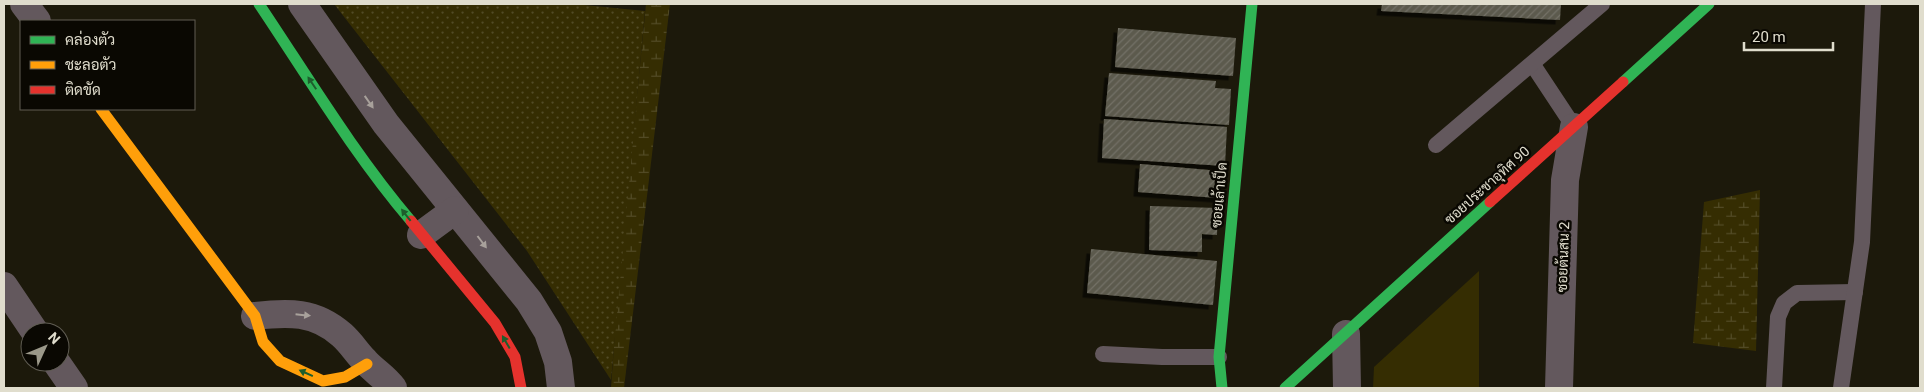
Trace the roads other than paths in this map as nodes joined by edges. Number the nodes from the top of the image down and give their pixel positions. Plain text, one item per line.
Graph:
1 (24, 4) edge
2 (259, 4) edge
3 (302, 4) edge
4 (1252, 4) edge
5 (1602, 4) edge
6 (1709, 4) edge
7 (1873, 4) edge
8 (36, 20) edge
9 (1533, 65) junction
10 (102, 110) edge
11 (1574, 127) junction
12 (1436, 145) dead end
13 (455, 210) junction
14 (421, 235) junction
15 (4, 286) edge
16 (1855, 292) junction
17 (254, 316) junction
18 (28, 322) edge
19 (1346, 334) junction
20 (1103, 354) dead end
21 (1219, 357) junction
22 (367, 364) junction
23 (63, 372) edge
24 (74, 388) edge
25 (393, 388) edge
26 (520, 388) edge
27 (562, 388) edge
28 (1222, 388) edge
29 (1285, 388) edge
30 (1347, 388) edge
31 (1559, 388) edge
32 (1774, 388) edge
33 (1841, 388) edge

1 - 8 street
14 -> 2 street
3 -> 13 street
4 - 21 street, ซอยเล้าเป็ด
5 - 9 lane
6 - 11 street, ซอยประชาอุทิศ 90
7 - 16 lane
9 - 11 lane
9 - 12 lane
10 - 17 street
11 - 19 street, ซอยประชาอุทิศ 90
11 - 31 street, ซอยต้นสน 2
13 - 14 street
13 -> 27 street
26 -> 14 street
15 - 18 street
16 - 32 lane
16 - 33 lane
17 -> 22 street
22 -> 17 street
19 - 29 street, ซอยประชาอุทิศ 90
19 - 30 street
20 - 21 lane
21 - 28 street, ซอยเล้าเป็ด
22 - 25 street
23 - 24 street

